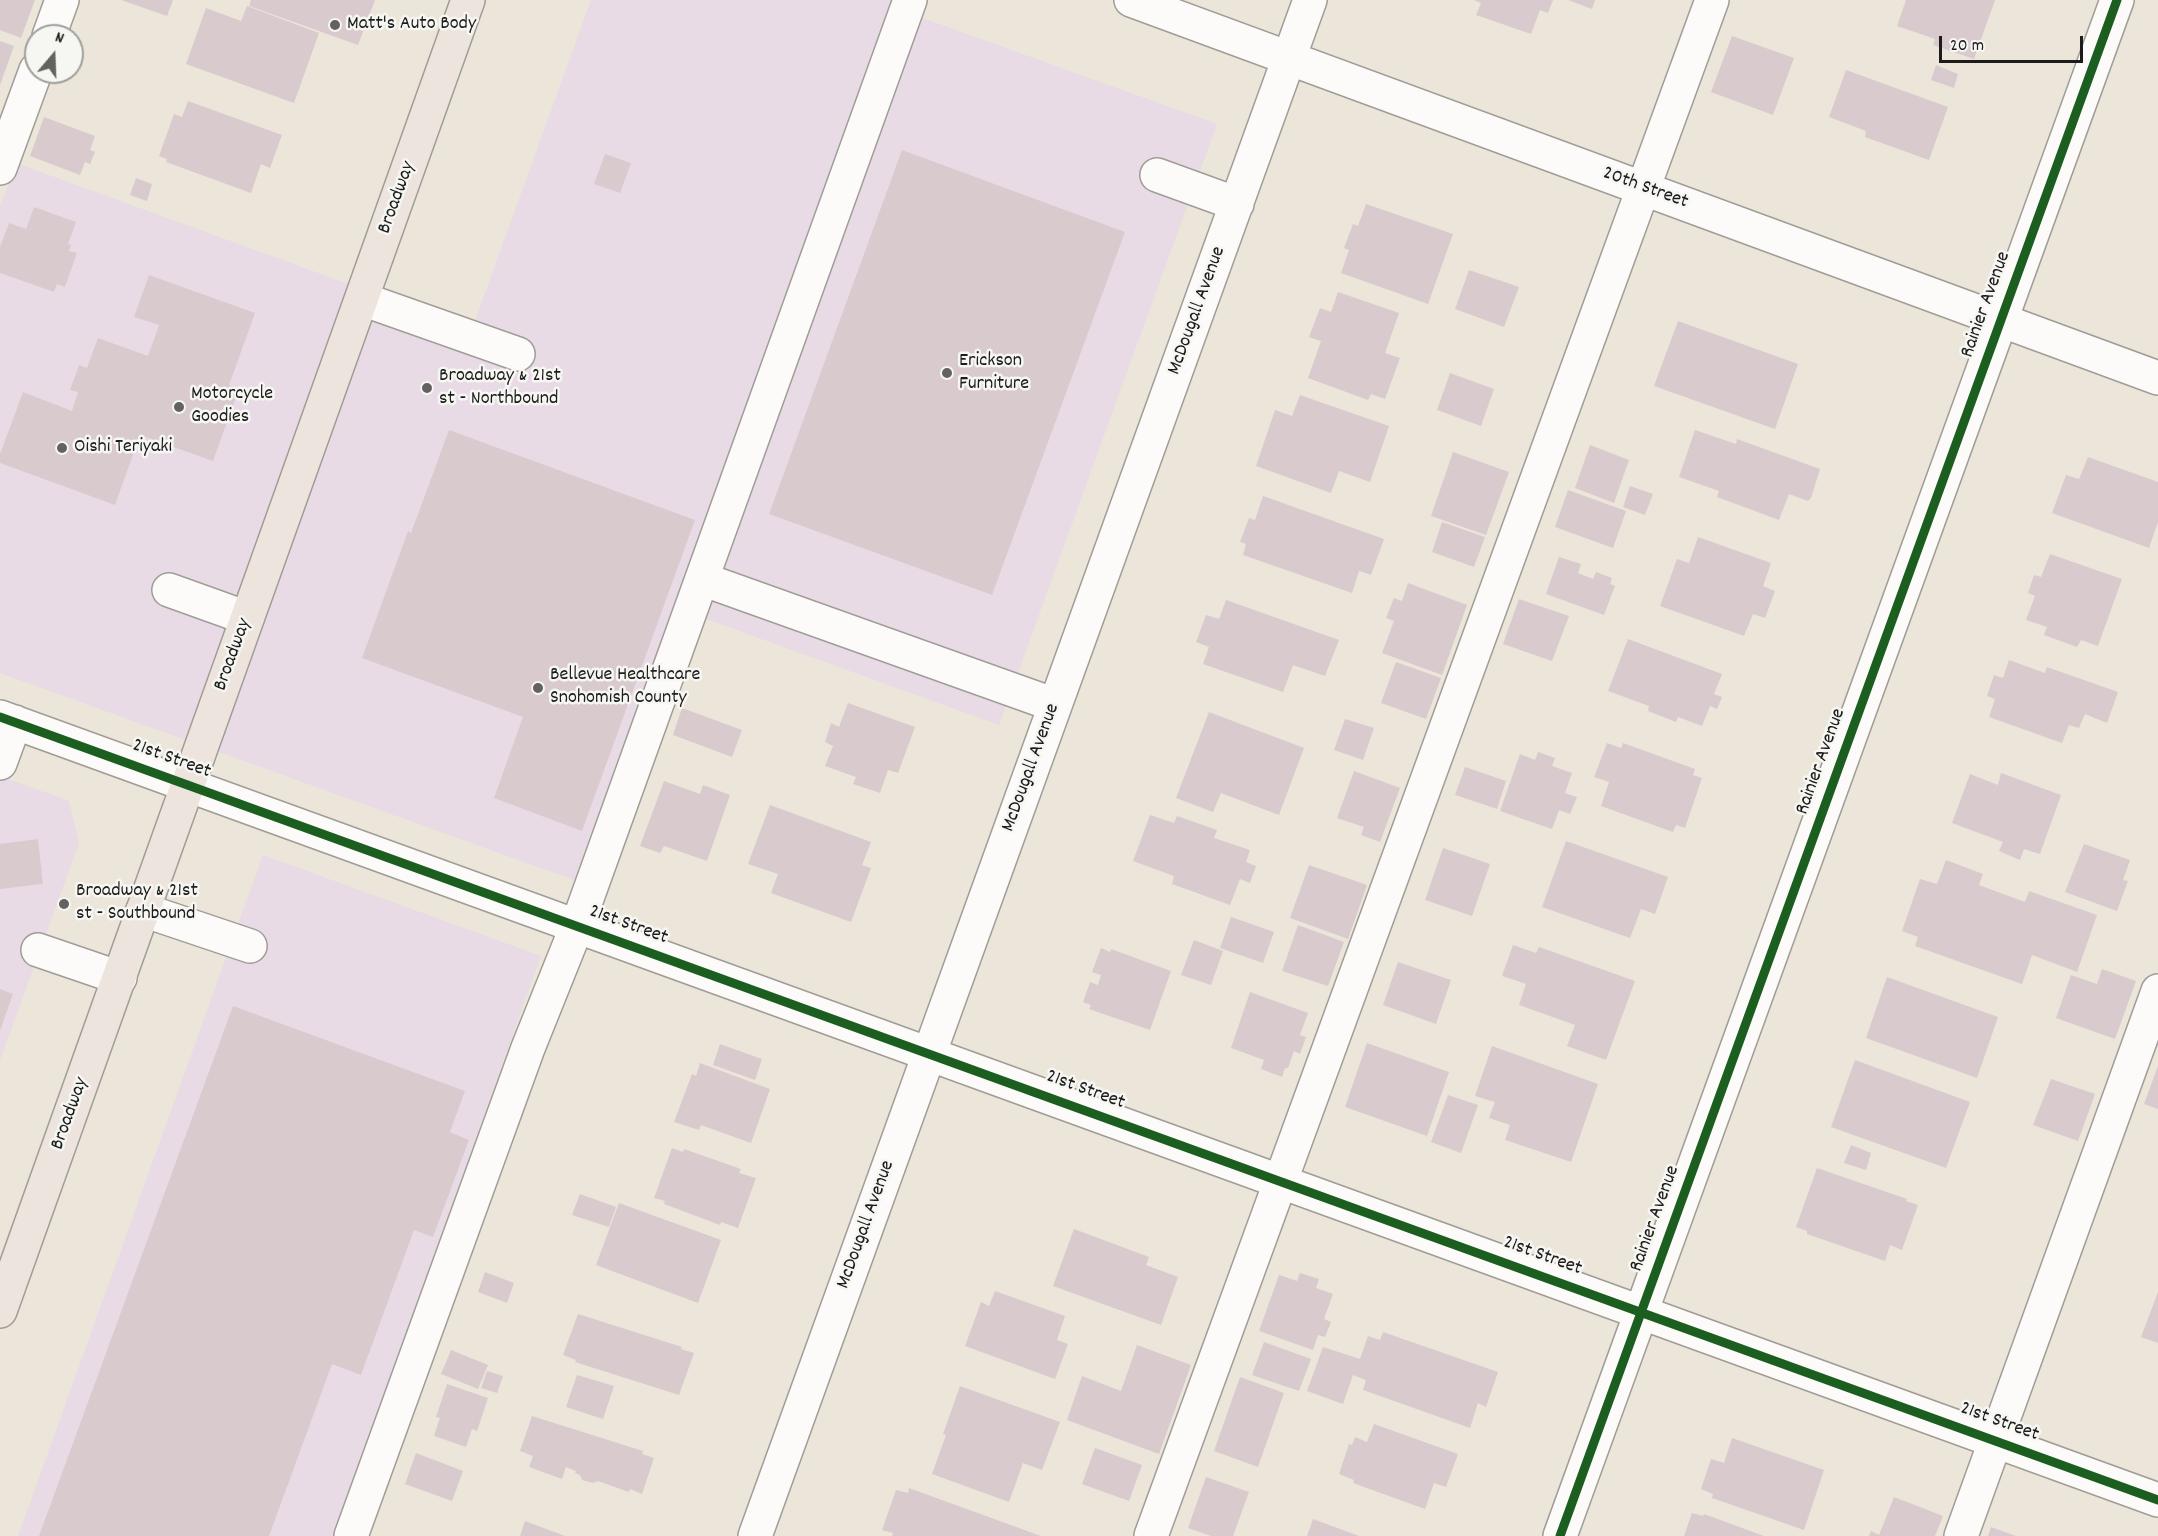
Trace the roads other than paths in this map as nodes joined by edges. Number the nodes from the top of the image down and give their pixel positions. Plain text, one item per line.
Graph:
1 (62, 0) edge
2 (468, 0) edge
3 (910, 0) edge
4 (1131, 0) edge
5 (1310, 0) edge
6 (1712, 0) edge
7 (2117, 0) edge
8 (53, 24) edge
9 (1289, 58) junction
10 (31, 84) edge
11 (0, 168) edge
12 (1157, 175) dead end
13 (1643, 188) junction
14 (1237, 204) junction
15 (362, 299) junction
16 (2001, 320) junction
17 (518, 354) dead end
18 (2158, 378) edge
19 (702, 579) junction
20 (169, 590) dead end
21 (247, 618) junction
22 (1055, 705) junction
23 (7, 720) edge
24 (0, 763) edge
25 (187, 785) junction
26 (143, 910) junction
27 (577, 926) junction
28 (250, 946) dead end
29 (38, 950) dead end
30 (120, 978) junction
31 (2158, 991) edge
32 (929, 1054) junction
33 (1281, 1181) junction
34 (0, 1311) edge
35 (1641, 1312) junction
36 (1995, 1441) junction
37 (2158, 1500) edge
38 (351, 1536) edge
39 (755, 1536) edge
40 (1151, 1536) edge
41 (1560, 1536) edge
42 (1961, 1536) edge

1 - 8 street
2 - 15 main road, Broadway
3 - 19 street
4 - 9 street, 20th Street
5 - 9 street, McDougall Avenue
6 - 13 street
7 - 16 street, Rainier Avenue
9 - 13 street, 20th Street
9 - 14 street, McDougall Avenue
10 - 11 street
12 - 14 street
13 - 16 street, 20th Street
13 - 33 street
14 - 22 street, McDougall Avenue
15 - 17 street
15 - 21 main road, Broadway
16 - 18 street, 20th Street
16 - 35 street, Rainier Avenue
19 - 22 street
19 - 27 street
20 - 21 street
21 - 25 main road, Broadway
22 - 32 street, McDougall Avenue
23 - 24 street
23 - 25 street, 21st Street
25 - 26 main road, Broadway
25 - 27 street, 21st Street
26 - 28 street
26 - 30 main road, Broadway
27 - 32 street, 21st Street
27 - 38 street
29 - 30 street
30 - 34 main road, Broadway
31 - 36 street
32 - 33 street, 21st Street
32 - 39 street, McDougall Avenue
33 - 35 street, 21st Street
33 - 40 street
35 - 36 street, 21st Street
35 - 41 street, Rainier Avenue
36 - 37 street, 21st Street
36 - 42 street

